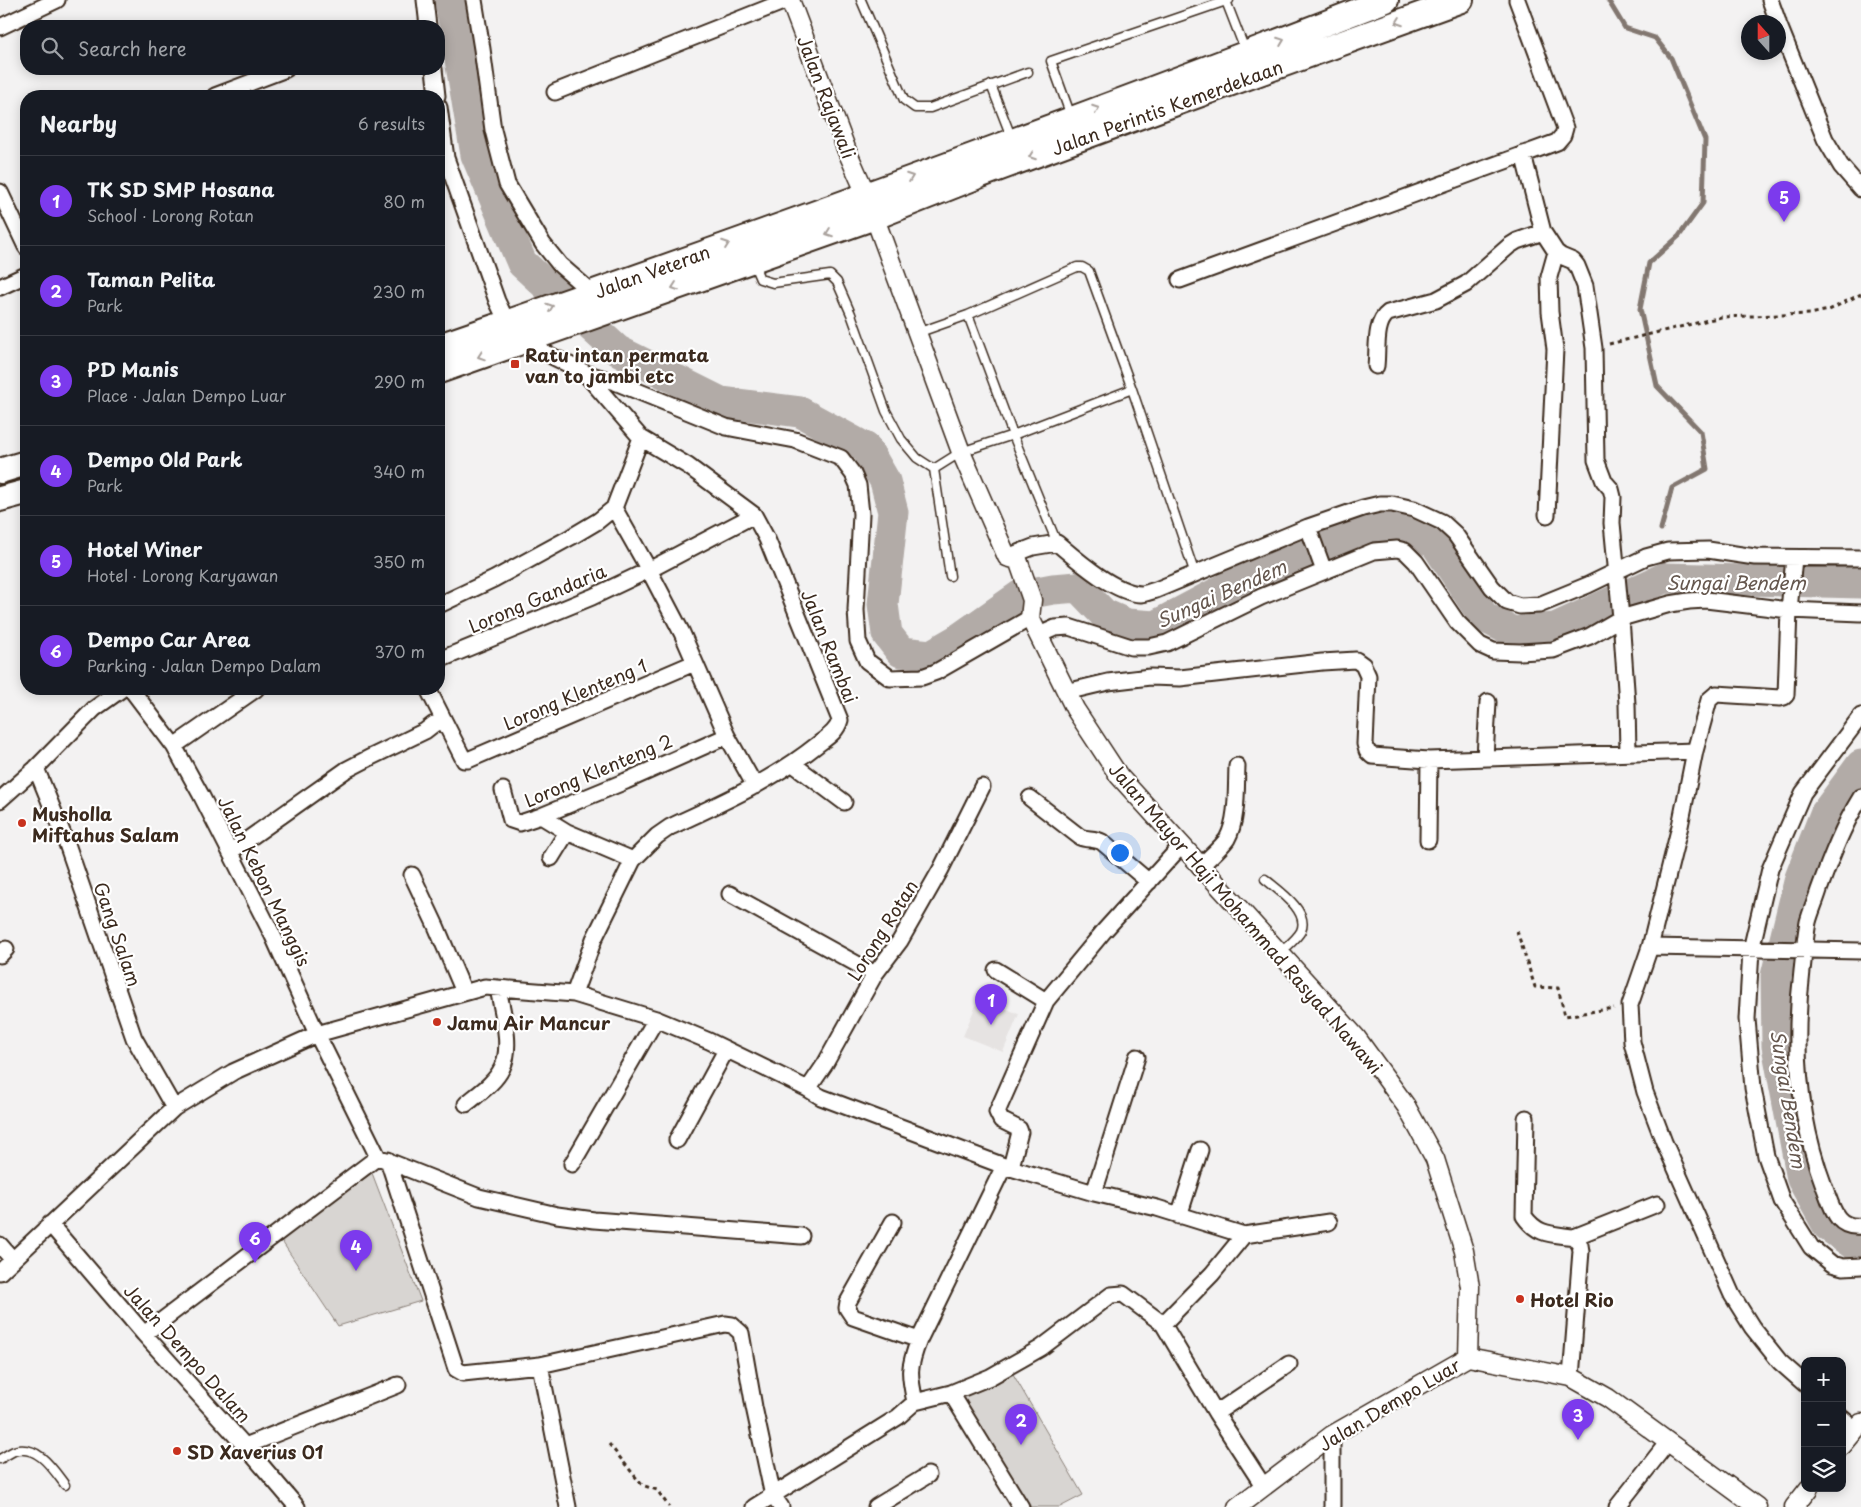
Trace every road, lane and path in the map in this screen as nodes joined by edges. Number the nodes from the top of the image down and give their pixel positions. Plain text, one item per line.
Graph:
1 (57, 0) edge
2 (425, 0) edge
3 (474, 0) edge
4 (789, 0) edge
5 (861, 0) edge
6 (1386, 0) edge
7 (1461, 0) edge
8 (1517, 0) edge
9 (1770, 0) edge
10 (1227, 1) edge
11 (1775, 15) edge
12 (427, 20) edge
13 (0, 27) edge
14 (1786, 43) edge
15 (1247, 54) junction
16 (1028, 72) dead end
17 (270, 75) edge
18 (435, 75) edge
19 (992, 85) junction
20 (231, 90) edge
21 (436, 90) edge
22 (555, 92) dead end
23 (1072, 118) junction
24 (1012, 140) junction
25 (445, 151) edge
26 (1523, 154) junction
27 (445, 164) edge
28 (445, 172) edge
29 (1861, 189) edge
30 (0, 192) edge
31 (865, 194) junction
32 (874, 217) junction
33 (1543, 232) junction
34 (20, 234) edge
35 (1556, 252) junction
36 (758, 258) junction
37 (20, 278) edge
38 (1180, 280) dead end
39 (0, 287) edge
40 (1861, 294) edge
41 (591, 301) junction
42 (968, 315) junction
43 (513, 320) junction
44 (918, 332) junction
45 (531, 338) junction
46 (445, 344) edge
47 (1594, 348) junction
48 (1376, 366) dead end
49 (445, 369) edge
50 (584, 372) junction
51 (1132, 389) junction
52 (1013, 435) junction
53 (641, 438) junction
54 (961, 452) junction
55 (20, 466) edge
56 (934, 469) junction
57 (0, 471) edge
58 (20, 494) edge
59 (0, 499) edge
60 (614, 508) junction
61 (754, 515) junction
62 (1547, 515) dead end
63 (1310, 532) junction
64 (1057, 542) junction
65 (1012, 558) junction
66 (1861, 558) edge
67 (1793, 563) junction
68 (1323, 568) junction
69 (650, 570) junction
70 (1195, 574) junction
71 (1617, 574) junction
72 (950, 576) dead end
73 (445, 602) edge
74 (1789, 610) junction
75 (1620, 612) junction
76 (1861, 613) edge
77 (1030, 618) junction
78 (1039, 634) junction
79 (445, 658) edge
80 (694, 664) junction
81 (1066, 692) junction
82 (114, 695) edge
83 (136, 695) edge
84 (247, 695) edge
85 (431, 695) edge
86 (1488, 702) dead end
87 (1861, 716) edge
88 (444, 721) junction
89 (727, 736) junction
90 (174, 746) junction
91 (1695, 751) junction
92 (1628, 753) junction
93 (1485, 758) junction
94 (1429, 760) junction
95 (793, 764) junction
96 (1237, 766) dead end
97 (36, 768) junction
98 (755, 786) junction
99 (982, 787) dead end
100 (503, 790) dead end
101 (1861, 797) edge
102 (1030, 798) dead end
103 (0, 800) edge
104 (844, 802) dead end
105 (540, 816) junction
106 (567, 832) junction
107 (1428, 840) dead end
108 (1181, 846) junction
109 (230, 852) junction
110 (551, 858) dead end
111 (632, 860) junction
112 (1200, 867) junction
113 (412, 874) dead end
114 (1265, 879) dead end
115 (1149, 882) junction
116 (730, 894) dead end
117 (1517, 931) dead end
118 (1650, 947) junction
119 (1799, 949) junction
120 (1758, 950) junction
121 (1861, 951) edge
122 (1279, 954) junction
123 (996, 970) dead end
124 (875, 974) junction
125 (498, 988) junction
126 (464, 992) junction
127 (574, 994) junction
128 (1046, 1001) junction
129 (1630, 1005) junction
130 (656, 1020) junction
131 (317, 1034) junction
132 (726, 1050) junction
133 (1137, 1057) dead end
134 (808, 1089) junction
135 (466, 1104) dead end
136 (174, 1108) junction
137 (1526, 1118) dead end
138 (677, 1140) dead end
139 (1200, 1150) dead end
140 (383, 1158) junction
141 (572, 1164) dead end
142 (1008, 1167) junction
143 (1094, 1193) junction
144 (1658, 1204) dead end
145 (1180, 1216) junction
146 (893, 1222) dead end
147 (1329, 1222) dead end
148 (50, 1224) junction
149 (1861, 1226) edge
150 (1244, 1235) junction
151 (801, 1236) dead end
152 (1574, 1237) junction
153 (0, 1245) edge
154 (13, 1260) junction
155 (1861, 1266) edge
156 (0, 1272) edge
157 (1163, 1324) junction
158 (144, 1334) junction
159 (918, 1340) junction
160 (1468, 1356) junction
161 (1289, 1364) dead end
162 (540, 1366) junction
163 (1571, 1377) junction
164 (1801, 1380) edge
165 (398, 1385) dead end
166 (951, 1393) junction
167 (915, 1402) junction
168 (1216, 1413) junction
169 (1853, 1423) edge
170 (1332, 1435) junction
171 (1846, 1438) edge
172 (1668, 1442) junction
173 (609, 1444) dead end
174 (245, 1446) junction
175 (0, 1459) edge
176 (928, 1475) dead end
177 (65, 1485) dead end
178 (1264, 1486) junction
179 (1806, 1492) edge
180 (777, 1502) edge
181 (297, 1507) edge
182 (568, 1507) edge
183 (669, 1507) edge
184 (754, 1507) edge
185 (876, 1507) edge
186 (1021, 1507) edge
187 (1237, 1507) edge
188 (1332, 1507) edge
189 (1617, 1507) edge
190 (1757, 1507) edge
191 (1794, 1507) edge

1 - 13 street
2 - 12 street
3 - 41 street
4 - 22 street
4 - 31 street, Jalan Rajawali
5 - 19 lane
15 -> 6 highway, Jalan Veteran
7 -> 32 highway, Jalan Perintis Kemerdekaan
8 - 26 street
9 - 11 street
10 - 15 lane
10 - 23 lane
14 - 29 street
23 -> 15 highway, Jalan Veteran
16 - 19 lane
17 - 20 street
18 - 21 street
19 - 24 lane
23 - 24 highway, Jalan Veteran
31 -> 24 highway, Jalan Veteran
25 - 27 street
26 - 33 street
26 - 38 street
28 - 43 street
30 - 34 street
31 - 32 street
41 -> 31 highway, Jalan Veteran
32 -> 36 highway, Jalan Veteran
32 - 44 street
33 - 35 street
33 - 48 street
35 - 47 street
35 - 62 street
36 -> 41 highway, Jalan Veteran
36 - 56 lane
37 - 39 street
40 - 47 path
43 -> 41 highway, Jalan Veteran
41 - 45 highway
42 - 44 lane
42 - 51 lane
42 - 52 lane
43 - 46 highway, Jalan Veteran
44 - 54 street
45 -> 49 highway
45 - 50 street, Jalan Rambai
47 - 71 street
50 - 53 street, Jalan Rambai
50 - 77 street
51 - 52 lane
51 - 70 lane
52 - 54 lane
52 - 64 lane
53 - 60 street
53 - 61 street, Jalan Rambai
54 - 56 lane
54 - 65 street
55 - 57 highway
56 - 72 lane
58 - 59 highway
60 - 69 street
60 - 73 street
61 - 69 street, Lorong Gandaria
61 - 95 street, Jalan Rambai
63 - 68 street
63 - 70 street
63 - 71 street
64 - 65 street
64 - 70 street
65 - 77 street
66 - 67 street
67 - 71 street
67 - 74 street
68 - 75 street
68 - 78 street
69 - 79 street, Lorong Gandaria
69 - 80 street
71 - 75 street
74 - 75 street
74 - 76 street
74 - 91 street
75 - 92 street
77 - 78 street, Jalan Mayor Haji Mohammad Rasyad Nawawi
78 - 81 street, Jalan Mayor Haji Mohammad Rasyad Nawawi
80 - 88 street, Lorong Klenteng 1
80 - 89 street
81 - 94 street
81 - 108 street, Jalan Mayor Haji Mohammad Rasyad Nawawi
82 - 97 street
83 - 90 street, Jalan Kebon Manggis
84 - 90 street
85 - 88 street
86 - 93 street
87 - 120 street
88 - 109 street
89 - 98 street
89 - 105 street, Lorong Klenteng 2
90 - 109 street, Jalan Kebon Manggis
91 - 92 street
91 - 118 street
92 - 93 street
93 - 94 street
94 - 107 street
95 - 98 street, Jalan Rambai
95 - 104 street
96 - 112 street
97 - 103 street
97 - 136 street, Gang Salam
98 - 111 street, Jalan Rambai
99 - 124 street, Lorong Rotan
100 - 105 street, Lorong Klenteng 2
101 - 119 street
102 - 115 street
105 - 106 street
106 - 110 street
106 - 111 street
108 - 112 street, Jalan Mayor Haji Mohammad Rasyad Nawawi
108 - 115 street
109 - 131 street, Jalan Kebon Manggis
111 - 127 street, Jalan Rambai
112 - 122 street, Jalan Mayor Haji Mohammad Rasyad Nawawi
113 - 126 street
114 - 122 lane
115 - 128 street
116 - 124 street
117 - 129 path
118 - 120 street
118 - 129 street
119 - 120 street
119 - 121 street
119 - 149 street
120 - 155 street
122 - 160 street, Jalan Mayor Haji Mohammad Rasyad Nawawi
123 - 128 street
124 - 134 street, Lorong Rotan
125 - 126 street
125 - 127 street
125 - 135 street
126 - 131 street
127 - 130 street
128 - 142 street
129 - 164 street
130 - 132 street
130 - 141 street
131 - 136 street
131 - 140 street, Jalan Kebon Manggis
132 - 134 street
132 - 138 street
133 - 143 street
134 - 142 street
136 - 148 street
137 - 152 street
139 - 145 street
140 - 151 street
140 - 158 street
140 - 162 street, Jalan Kebon Manggis
142 - 143 street
142 - 159 street
143 - 145 street
144 - 152 street
145 - 150 street
146 - 159 street
147 - 150 street
148 - 154 street
148 - 158 street, Jalan Dempo Dalam
150 - 157 street
152 - 163 street
153 - 154 street
154 - 156 street
157 - 166 street
157 - 168 street
158 - 174 street, Jalan Dempo Dalam
159 - 167 street
160 - 163 street, Jalan Dempo Luar
160 - 170 street, Jalan Dempo Luar
161 - 168 street
162 - 180 street, Jalan Kebon Manggis
162 - 182 street
163 - 172 street, Jalan Dempo Luar
165 - 174 street
166 - 167 street
166 - 186 street
167 - 180 street
168 - 178 street
169 - 171 street
170 - 178 street, Jalan Dempo Luar
170 - 188 street
172 - 189 street
172 - 190 street, Jalan Dempo Luar
173 - 183 path
174 - 181 street, Jalan Dempo Dalam
175 - 177 lane
176 - 185 street
178 - 187 street, Jalan Dempo Luar
179 - 191 street
180 - 184 street

